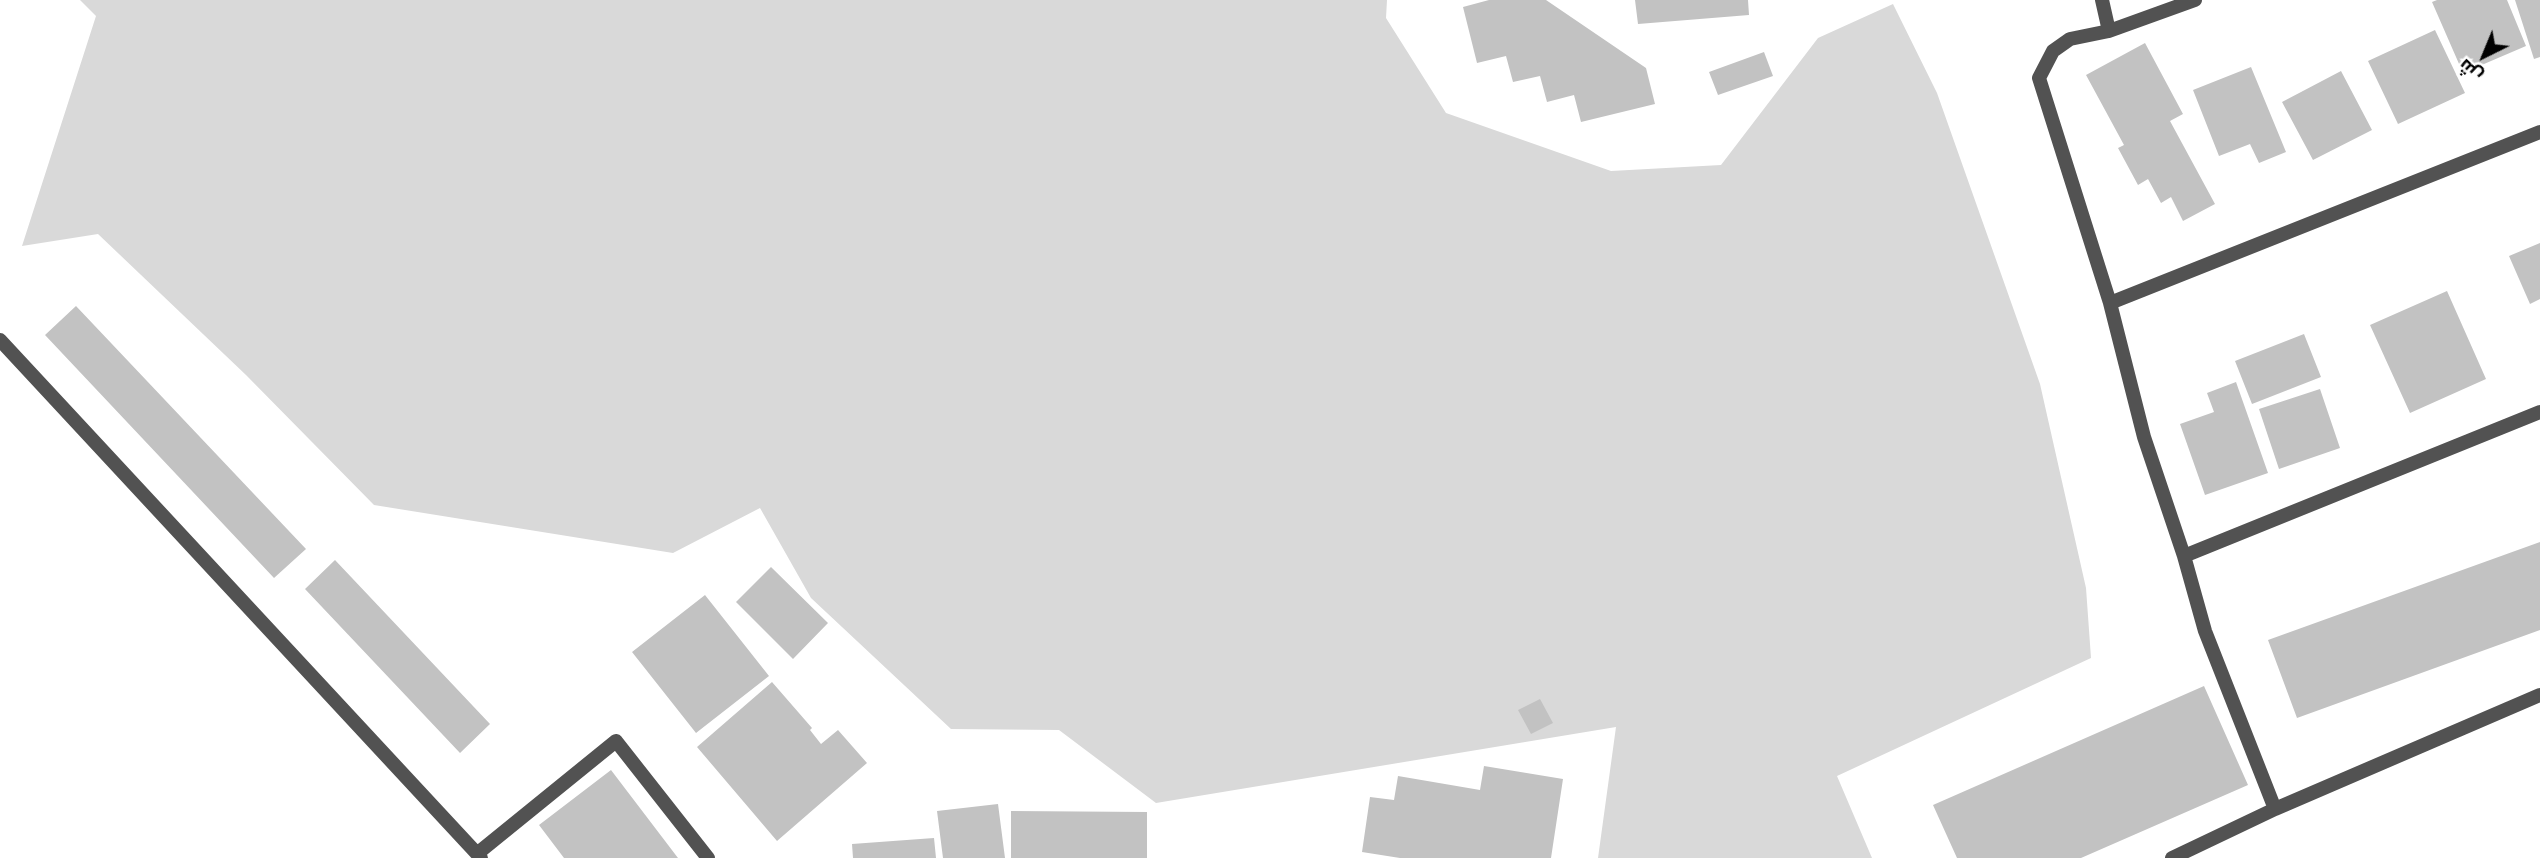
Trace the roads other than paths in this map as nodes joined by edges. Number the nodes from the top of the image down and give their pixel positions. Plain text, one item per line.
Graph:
1 (2102, 0) edge
2 (2195, 0) edge
3 (2109, 31) junction
4 (2540, 132) edge
5 (2110, 303) junction
6 (0, 340) edge
7 (2540, 412) edge
8 (2184, 555) junction
9 (2540, 695) edge
10 (2275, 809) junction
11 (480, 855) edge
12 (708, 858) edge
13 (2172, 858) edge

1 - 3 street
2 - 3 street
3 - 5 street
4 - 5 street
5 - 8 street
6 - 11 street
7 - 8 street
8 - 10 street
9 - 10 street
10 - 13 street
11 - 12 street

